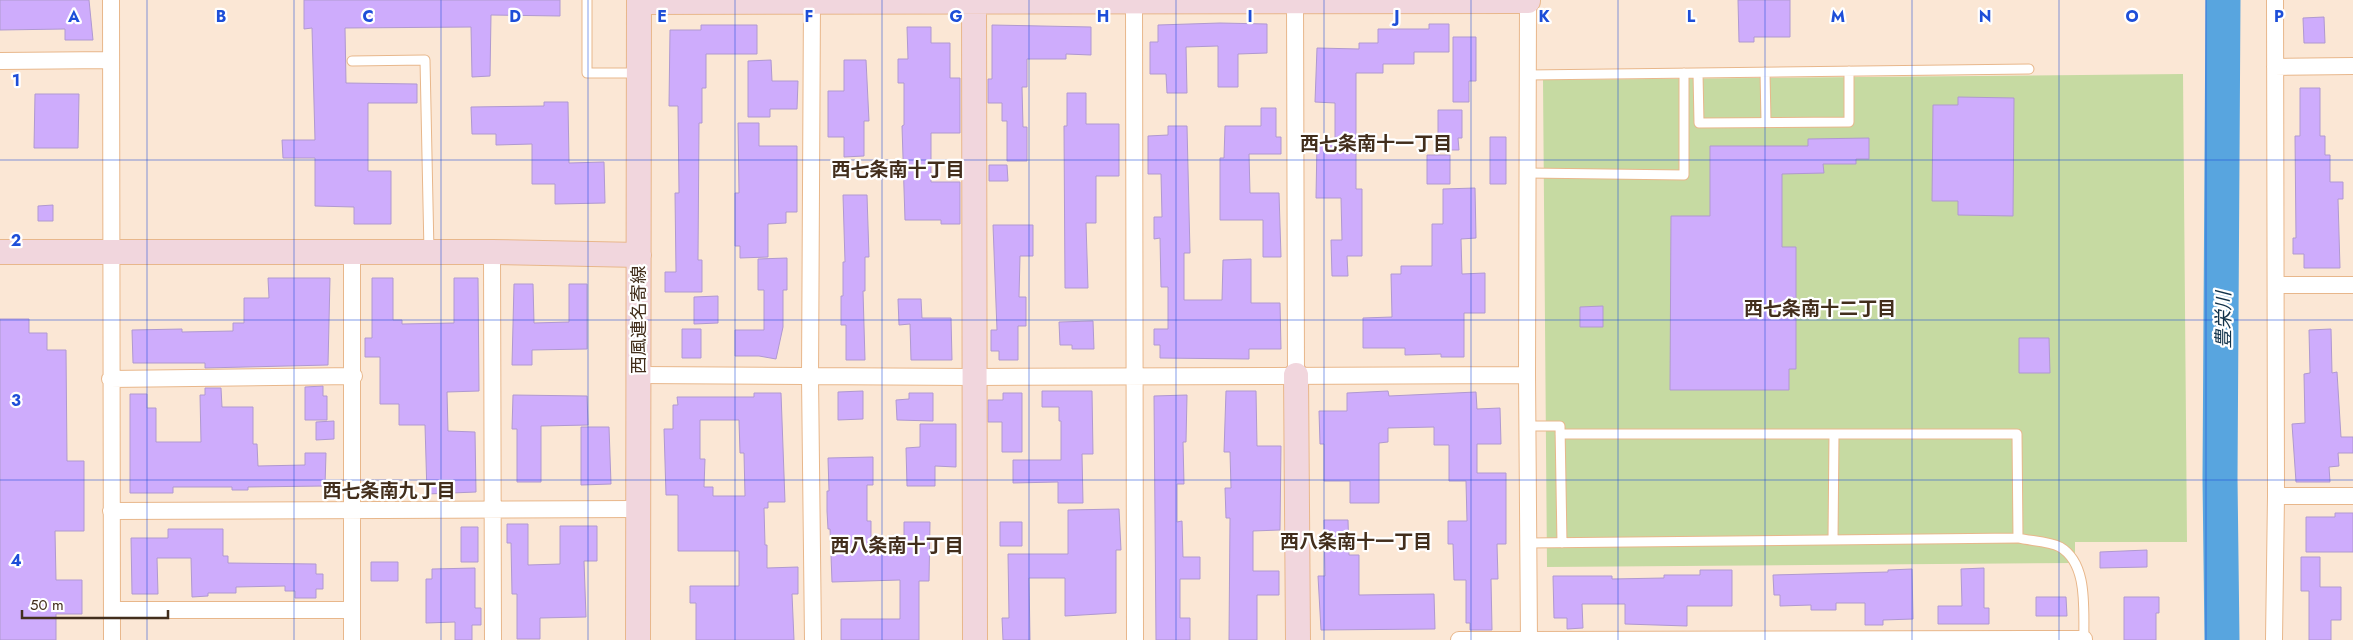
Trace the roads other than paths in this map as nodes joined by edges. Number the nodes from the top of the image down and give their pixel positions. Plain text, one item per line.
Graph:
1 (111, 0) edge
2 (587, 0) edge
3 (974, 0) edge
4 (1528, 0) edge
5 (2275, 0) edge
6 (639, 1) edge
7 (812, 1) edge
8 (1134, 1) edge
9 (1295, 1) edge
10 (111, 60) junction
11 (0, 61) edge
12 (352, 61) dead end
13 (2353, 66) edge
14 (2275, 67) junction
15 (2029, 69) dead end
16 (1849, 71) junction
17 (1765, 72) junction
18 (639, 73) junction
19 (1684, 73) junction
20 (1698, 73) junction
21 (1528, 75) junction
22 (1766, 122) junction
23 (1528, 173) junction
24 (111, 251) junction
25 (0, 252) edge
26 (352, 252) junction
27 (429, 252) junction
28 (492, 252) junction
29 (639, 255) junction
30 (2353, 285) edge
31 (2276, 286) junction
32 (639, 375) junction
33 (1527, 375) junction
34 (354, 376) junction
35 (1296, 376) junction
36 (810, 377) junction
37 (975, 377) junction
38 (1133, 377) junction
39 (110, 379) junction
40 (1527, 426) junction
41 (1560, 434) junction
42 (1834, 434) junction
43 (2276, 496) junction
44 (2353, 496) edge
45 (353, 508) junction
46 (492, 509) junction
47 (638, 509) junction
48 (111, 511) junction
49 (2018, 538) junction
50 (1833, 540) junction
51 (1528, 543) junction
52 (1562, 543) junction
53 (112, 610) junction
54 (352, 610) junction
55 (112, 640) edge
56 (352, 640) edge
57 (493, 640) edge
58 (638, 640) edge
59 (813, 640) edge
60 (975, 640) edge
61 (1135, 640) edge
62 (1298, 640) edge
63 (1459, 640) edge
64 (1529, 640) edge
65 (2084, 640) edge
66 (2274, 640) edge

1 - 10 street
2 - 18 lane
3 - 7 street
3 - 8 street
3 - 37 street
4 - 9 street
4 - 21 street
5 - 14 street
6 - 7 street
6 - 18 street, 西風連名寄線
7 - 36 street
8 - 9 street
8 - 38 street
9 - 35 street
10 - 11 street
10 - 24 street
12 - 27 lane
13 - 14 street
14 - 31 street
15 - 16 lane
16 - 17 lane
16 - 22 lane
17 - 20 lane
17 - 22 lane
18 - 29 street, 西風連名寄線
19 - 20 lane
19 - 21 lane
19 - 23 lane
20 - 22 lane
21 - 23 street
23 - 33 street
24 - 25 street
24 - 26 street
24 - 39 street
26 - 27 street
26 - 34 street
27 - 28 street
28 - 29 street
28 - 46 street
29 - 32 street, 西風連名寄線
30 - 31 street
31 - 43 street
32 - 36 street
32 - 47 street, 西風連名寄線
33 - 35 street
33 - 40 street
34 - 39 street
34 - 45 street
35 - 38 street
35 - 62 street
36 - 37 street
36 - 59 street
37 - 38 street
37 - 60 street
38 - 61 street
39 - 48 street
40 - 41 lane
40 - 51 street
41 - 42 lane
41 - 52 lane
42 - 49 lane
42 - 50 lane
43 - 44 street
43 - 66 street
45 - 46 street
45 - 48 street
45 - 54 street
46 - 47 street
46 - 57 street
47 - 58 street, 西風連名寄線
48 - 53 street
49 - 50 lane
49 - 65 lane
50 - 52 lane
51 - 52 lane
51 - 64 street
53 - 54 street
53 - 55 street
54 - 56 street
63 - 64 street
64 - 65 street

